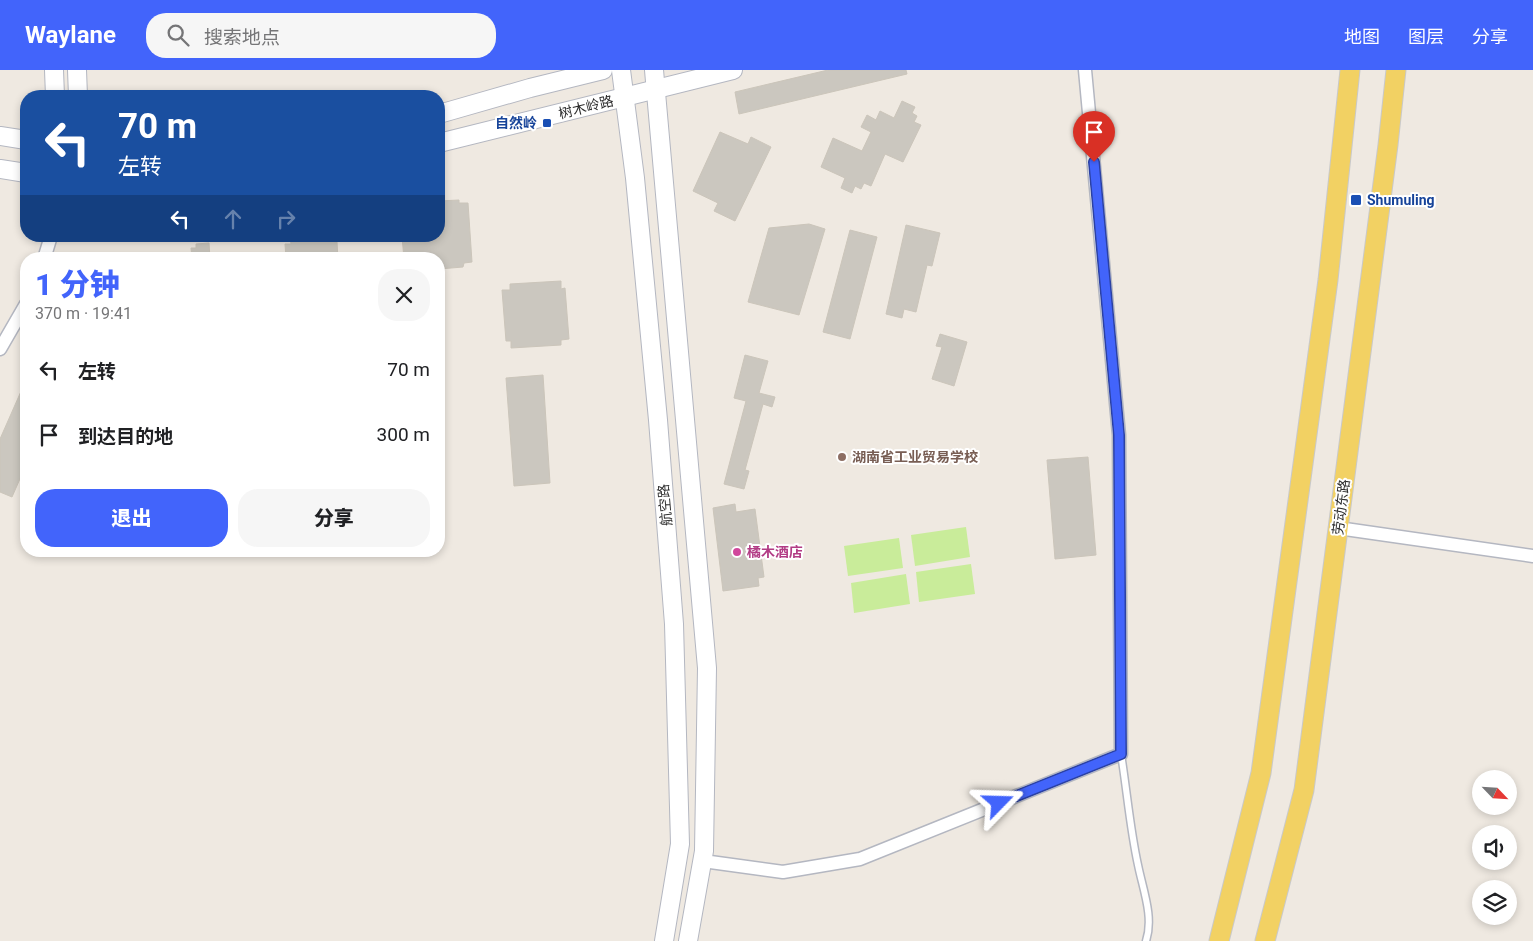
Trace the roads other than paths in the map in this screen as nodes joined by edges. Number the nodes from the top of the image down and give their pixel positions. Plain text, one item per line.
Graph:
1 (54, 70) edge
2 (77, 70) edge
3 (603, 70) edge
4 (621, 70) edge
5 (654, 70) edge
6 (733, 70) edge
7 (1085, 70) edge
8 (1350, 70) edge
9 (1396, 70) edge
10 (56, 90) edge
11 (78, 90) edge
12 (656, 90) junction
13 (623, 98) junction
14 (445, 112) edge
15 (0, 136) edge
16 (20, 139) edge
17 (445, 142) edge
18 (0, 169) edge
19 (20, 173) edge
20 (20, 314) edge
21 (0, 349) edge
22 (1338, 528) junction
23 (1533, 556) edge
24 (1121, 754) junction
25 (680, 844) junction
26 (703, 856) junction
27 (664, 941) edge
28 (688, 941) edge
29 (1146, 941) edge
30 (1219, 941) edge
31 (1265, 941) edge

1 - 10 street
2 - 11 street
3 - 14 street
4 - 13 street, 航空路
5 - 12 street, 航空路
6 - 12 street, 树木岭路
7 - 24 street
8 - 30 main road
9 - 22 main road, 劳动东路
12 - 13 street, 树木岭路
12 - 26 street, 航空路
13 - 17 street, 树木岭路
13 - 25 street, 航空路
15 - 16 street
18 - 19 street
20 - 21 street
22 - 23 street
22 - 31 main road, 劳动东路
24 - 26 street
24 - 29 lane
25 - 26 street
25 - 27 street, 航空路
26 - 28 street, 航空路

